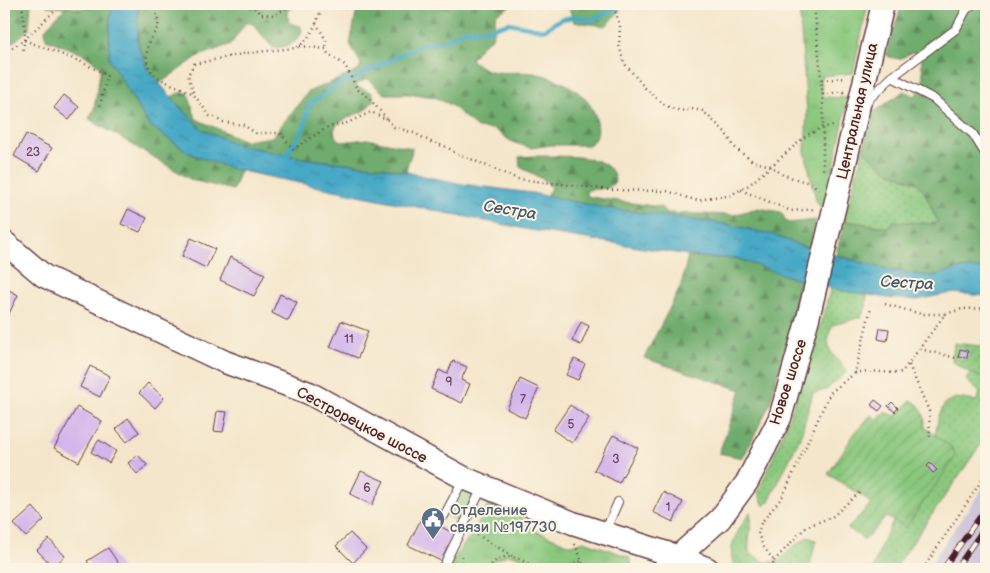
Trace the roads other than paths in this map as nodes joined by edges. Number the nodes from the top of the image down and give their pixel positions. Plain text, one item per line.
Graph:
1 (883, 4) edge
2 (973, 4) edge
3 (892, 77) junction
4 (855, 119) junction
5 (986, 155) edge
6 (827, 213) joint
7 (4, 242) edge
8 (473, 482) junction
9 (618, 502) dead end
10 (444, 516) dead end
11 (604, 534) junction
12 (671, 563) edge
13 (442, 569) edge
14 (708, 569) edge

1 - 4 street, Центральная улица
2 - 3 lane
3 - 4 lane
3 - 5 lane
4 - 6 street, Центральная улица
6 - 12 street, Новое шоссе
7 - 8 street, Сестрорецкое шоссе
8 - 10 lane
8 - 11 street, Сестрорецкое шоссе
8 - 13 lane
9 - 11 lane
11 - 12 street, Сестрорецкое шоссе
12 - 14 street, Сестрорецкое шоссе

